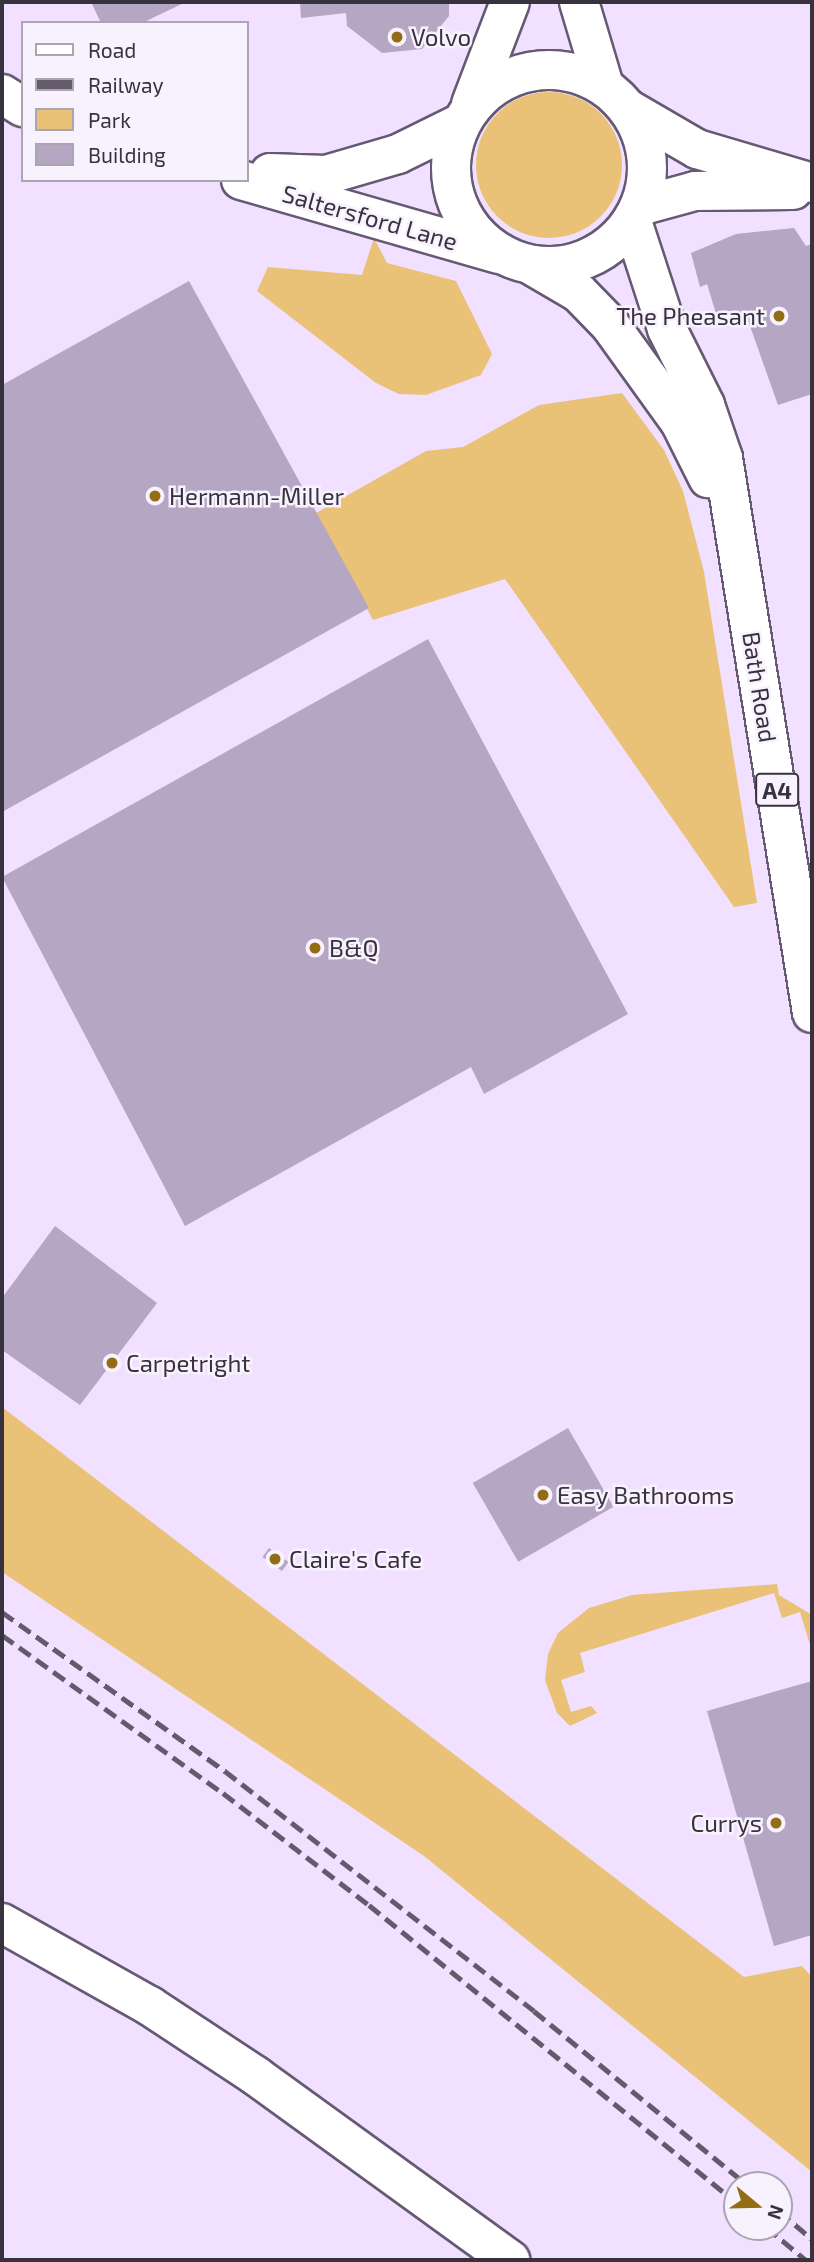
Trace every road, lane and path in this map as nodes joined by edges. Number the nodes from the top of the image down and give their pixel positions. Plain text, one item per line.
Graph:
1 (510, 2) edge
2 (579, 2) edge
3 (2, 94) edge
4 (616, 97) junction
5 (21, 106) edge
6 (465, 116) junction
7 (248, 172) edge
8 (248, 182) edge
9 (812, 183) edge
10 (812, 190) edge
11 (636, 213) junction
12 (516, 260) junction
13 (742, 568) junction
14 (812, 1013) edge
15 (2, 1923) edge
16 (510, 2260) edge

1 - 6 main road
2 - 4 main road
3 - 5 main road
4 - 6 main road
4 - 9 main road
4 - 11 main road
6 - 7 main road, Saltersford Lane
6 - 12 main road
8 - 12 main road, Saltersford Lane
10 - 11 main road
11 - 12 main road
11 - 13 main road, Bath Road / A4
12 - 13 main road, Bath Road / A4
13 - 14 main road, Bath Road / A4
15 - 16 main road

